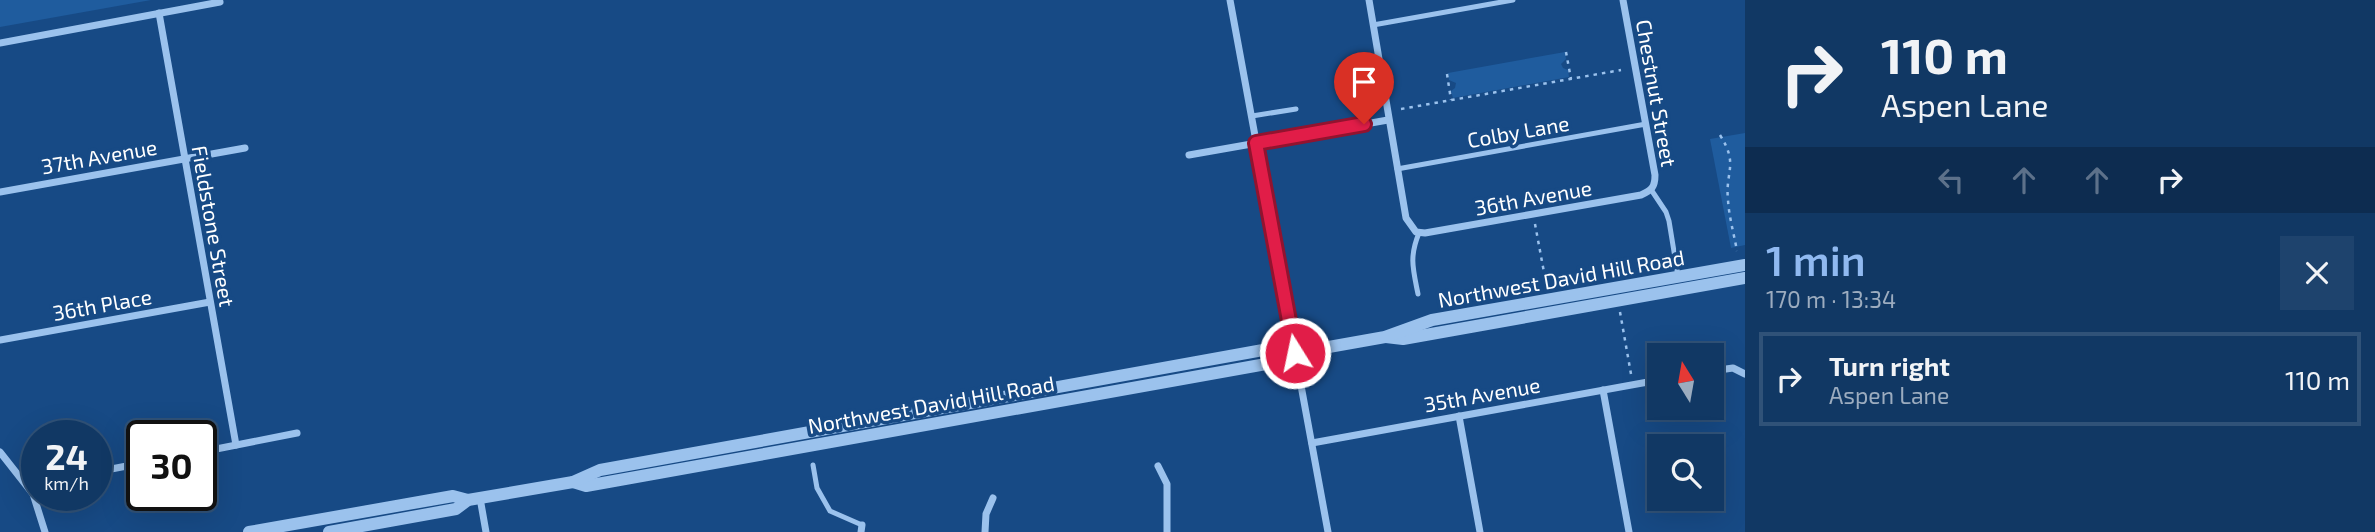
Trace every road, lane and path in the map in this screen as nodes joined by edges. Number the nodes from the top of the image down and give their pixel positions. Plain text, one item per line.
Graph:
1 (1230, 0) edge
2 (1369, 0) edge
3 (1513, 0) edge
4 (1623, 0) edge
5 (220, 2) dead end
6 (159, 13) junction
7 (1373, 25) junction
8 (0, 43) edge
9 (1566, 52) dead end
10 (1621, 70) dead end
11 (1447, 74) dead end
12 (1571, 79) junction
13 (1451, 100) junction
14 (1296, 109) dead end
15 (1401, 109) dead end
16 (1252, 116) junction
17 (1388, 120) junction
18 (1646, 124) junction
19 (1720, 135) dead end
20 (1256, 143) junction
21 (245, 148) dead end
22 (1189, 155) dead end
23 (184, 159) junction
24 (1397, 169) junction
25 (1652, 191) junction
26 (0, 192) edge
27 (1535, 224) dead end
28 (1419, 233) junction
29 (1737, 251) dead end
30 (1745, 265) edge
31 (1678, 276) junction
32 (1745, 278) edge
33 (1546, 283) dead end
34 (1418, 294) dead end
35 (1618, 301) junction
36 (210, 302) junction
37 (1385, 337) junction
38 (0, 340) edge
39 (1295, 353) junction
40 (1724, 369) edge
41 (1743, 373) edge
42 (1647, 382) edge
43 (1633, 384) junction
44 (1603, 390) junction
45 (1460, 416) junction
46 (297, 433) dead end
47 (1312, 443) junction
48 (236, 445) junction
49 (217, 449) edge
50 (0, 452) edge
51 (813, 465) dead end
52 (1158, 466) dead end
53 (21, 477) edge
54 (993, 498) dead end
55 (474, 499) junction
56 (40, 511) edge
57 (861, 528) edge
58 (45, 532) edge
59 (249, 532) edge
60 (329, 532) edge
61 (486, 532) edge
62 (985, 532) edge
63 (1167, 532) edge
64 (1328, 532) edge
65 (1480, 532) edge
66 (1629, 532) edge

1 - 16 street
2 - 7 street
3 - 7 lane
4 - 18 street, Chestnut Street
5 - 6 street
6 - 8 street
6 - 23 street, Fieldstone Street
7 - 17 street
9 - 12 path
10 - 12 path
11 - 13 path
12 - 13 path
13 - 15 path
14 - 16 lane
16 - 20 street
17 - 20 street
17 - 24 street
18 - 24 lane, Colby Lane
18 - 25 street, Chestnut Street
19 - 29 path
20 - 22 street
20 - 39 street
21 - 23 street, 37th Avenue
23 - 26 street, 37th Avenue
23 - 36 street, Fieldstone Street
24 - 28 street
25 - 28 street, 36th Avenue
25 - 31 lane
27 - 33 path
28 - 34 lane
30 - 31 street, Northwest David Hill Road
31 - 37 street, Northwest David Hill Road
32 - 35 street, Northwest David Hill Road
35 - 37 street, Northwest David Hill Road
35 - 43 path
36 - 38 street, 36th Place
36 - 48 street, Fieldstone Street
37 - 39 street, Northwest David Hill Road
39 - 47 street
39 - 55 street, Northwest David Hill Road
40 - 41 street
42 - 43 street, 35th Avenue
43 - 44 street, 35th Avenue
44 - 45 street, 35th Avenue
44 - 66 street
45 - 47 street, 35th Avenue
45 - 65 street
46 - 48 street
47 - 64 street
48 - 49 street
50 - 53 street
51 - 57 lane
52 - 63 street
54 - 62 street
55 - 59 street, Northwest David Hill Road
55 - 60 street, Northwest David Hill Road
55 - 61 street
56 - 58 street

